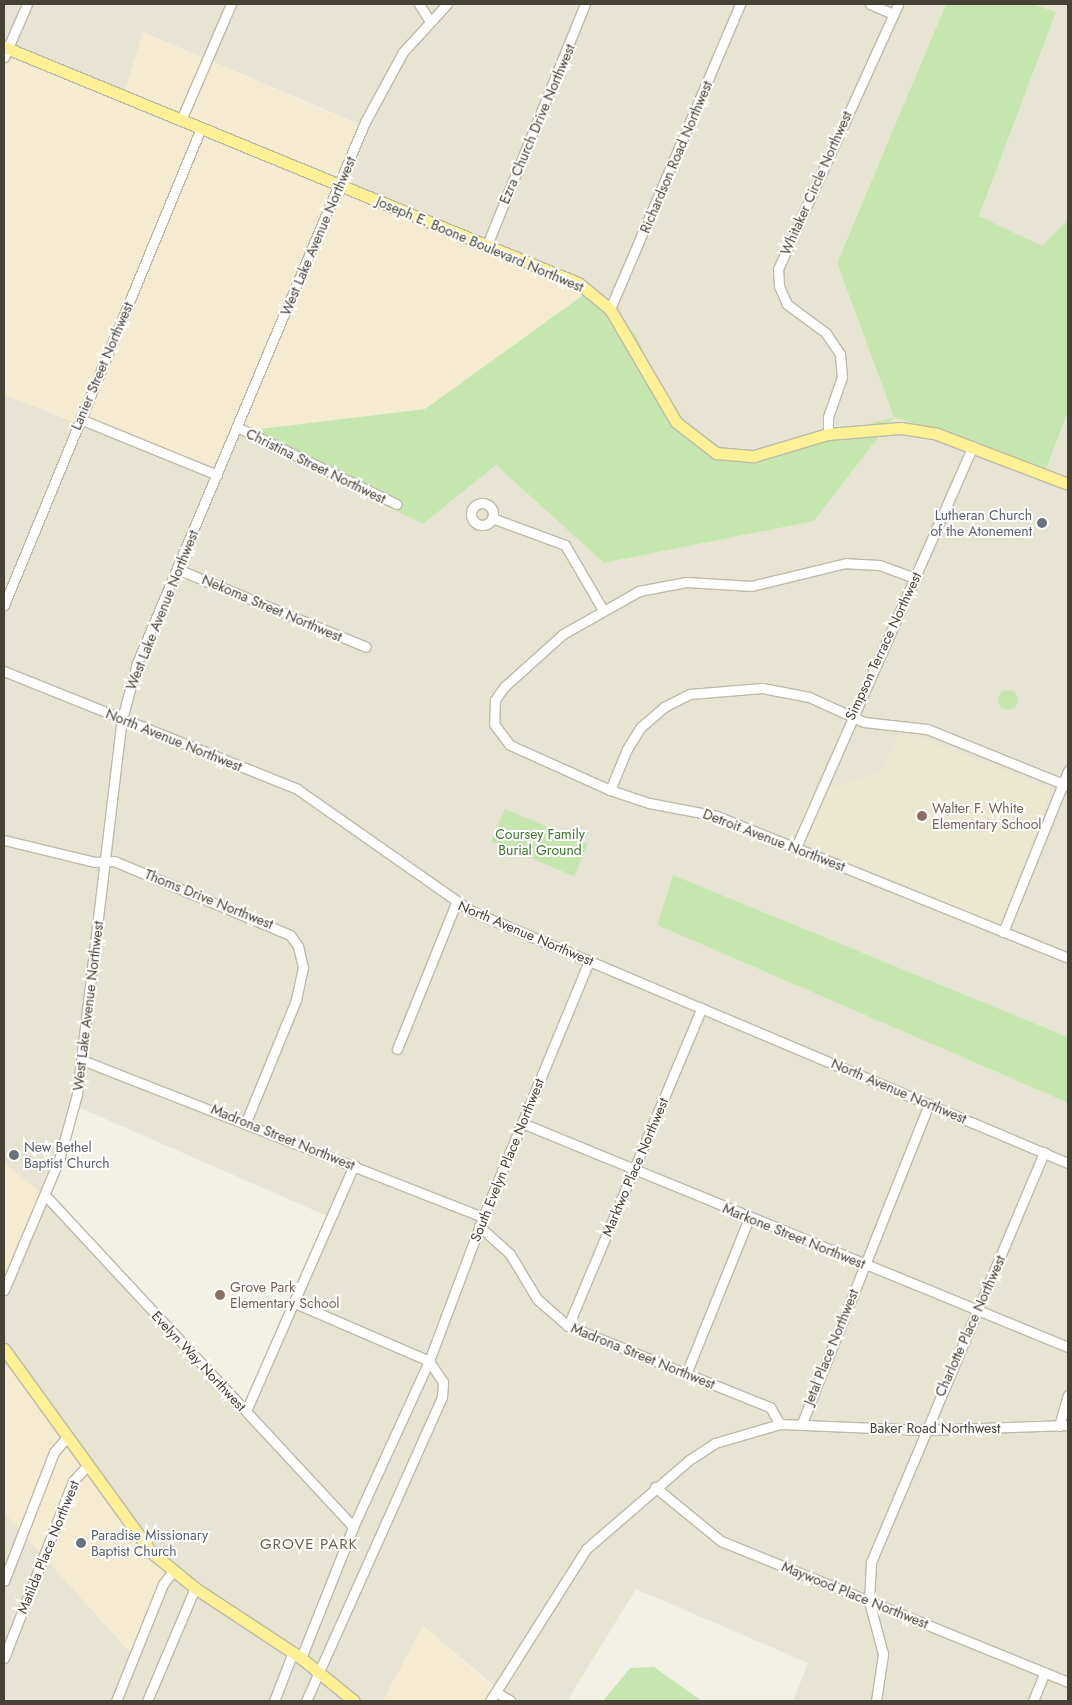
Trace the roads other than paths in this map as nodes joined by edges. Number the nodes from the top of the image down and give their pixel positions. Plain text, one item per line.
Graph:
1 (26, 4) edge
2 (231, 4) edge
3 (419, 4) edge
4 (447, 4) edge
5 (585, 4) edge
6 (740, 4) edge
7 (870, 4) edge
8 (898, 4) edge
9 (893, 14) junction
10 (428, 20) junction
11 (5, 51) edge
12 (181, 120) junction
13 (202, 128) junction
14 (340, 184) junction
15 (487, 245) junction
16 (610, 309) junction
17 (80, 419) junction
18 (237, 427) junction
19 (828, 434) junction
20 (972, 446) junction
21 (217, 474) junction
22 (1068, 484) edge
23 (396, 504) dead end
24 (492, 518) dead end
25 (177, 569) junction
26 (915, 578) junction
27 (4, 605) edge
28 (603, 610) junction
29 (366, 647) dead end
30 (4, 671) edge
31 (851, 717) junction
32 (122, 719) junction
33 (1068, 771) edge
34 (1066, 785) edge
35 (610, 790) junction
36 (4, 840) edge
37 (796, 847) junction
38 (106, 861) junction
39 (456, 903) junction
40 (1003, 932) junction
41 (1068, 958) edge
42 (590, 961) junction
43 (702, 1008) junction
44 (397, 1049) dead end
45 (82, 1060) junction
46 (929, 1104) junction
47 (246, 1122) junction
48 (522, 1123) junction
49 (1044, 1152) junction
50 (1068, 1162) edge
51 (354, 1166) junction
52 (633, 1171) junction
53 (45, 1195) junction
54 (748, 1218) junction
55 (481, 1221) junction
56 (864, 1264) junction
57 (4, 1290) edge
58 (295, 1304) junction
59 (979, 1311) junction
60 (568, 1326) junction
61 (1068, 1347) edge
62 (4, 1349) edge
63 (429, 1361) junction
64 (686, 1374) junction
65 (1068, 1396) edge
66 (246, 1411) junction
67 (802, 1423) junction
68 (780, 1424) junction
69 (1064, 1425) edge
70 (924, 1430) junction
71 (66, 1438) junction
72 (86, 1467) junction
73 (655, 1487) junction
74 (353, 1527) junction
75 (172, 1571) junction
76 (4, 1581) edge
77 (195, 1588) junction
78 (869, 1601) junction
79 (297, 1655) junction
80 (4, 1658) edge
81 (319, 1671) junction
82 (1045, 1672) junction
83 (1068, 1682) edge
84 (496, 1692) junction
85 (116, 1701) edge
86 (147, 1701) edge
87 (274, 1701) edge
88 (306, 1701) edge
89 (354, 1701) edge
90 (490, 1701) edge
91 (511, 1701) edge
92 (876, 1701) edge
93 (1033, 1701) edge

1 - 11 street
2 - 12 street
3 - 10 street
4 - 10 street, West Lake Avenue Northwest
5 - 15 street, Ezra Church Drive Northwest
6 - 16 street, Richardson Road Northwest
7 - 9 street
8 - 9 street, Whitaker Circle Northwest
9 - 19 street, Whitaker Circle Northwest
10 - 14 street, West Lake Avenue Northwest
11 - 12 main road, Joseph E. Boone Boulevard Northwest
12 - 13 main road, Joseph E. Boone Boulevard Northwest
13 - 14 main road, Joseph E. Boone Boulevard Northwest
13 - 17 street, Lanier Street Northwest
14 - 15 main road, Joseph E. Boone Boulevard Northwest
14 - 18 street, West Lake Avenue Northwest
15 - 16 main road, Joseph E. Boone Boulevard Northwest
16 - 19 main road, Joseph E. Boone Boulevard Northwest
17 - 21 street
17 - 27 street, Lanier Street Northwest
18 - 21 street, West Lake Avenue Northwest
18 - 23 street, Christina Street Northwest
19 - 20 main road, Joseph E. Boone Boulevard Northwest
20 - 22 main road, Joseph E. Boone Boulevard Northwest
20 - 26 street, Simpson Terrace Northwest
21 - 25 street, West Lake Avenue Northwest
24 - 28 street
25 - 29 street, Nekoma Street Northwest
25 - 32 street, West Lake Avenue Northwest
26 - 28 street, Detroit Avenue Northwest
26 - 31 street, Simpson Terrace Northwest
28 - 35 street, Detroit Avenue Northwest
30 - 32 street, North Avenue Northwest
31 - 34 street
31 - 35 street
31 - 37 street, Simpson Terrace Northwest
32 - 38 street, West Lake Avenue Northwest
32 - 39 street, North Avenue Northwest
33 - 34 street
34 - 40 street
35 - 37 street, Detroit Avenue Northwest
36 - 38 street, Thoms Drive Northwest
37 - 40 street, Detroit Avenue Northwest
38 - 45 street, West Lake Avenue Northwest
38 - 47 street, Thoms Drive Northwest
39 - 42 street, North Avenue Northwest
39 - 44 street
40 - 41 street, Detroit Avenue Northwest
42 - 43 street, North Avenue Northwest
42 - 48 street, South Evelyn Place Northwest
43 - 46 street, North Avenue Northwest
43 - 52 street, Marktwo Place Northwest
45 - 47 street, Madrona Street Northwest
45 - 53 street, West Lake Avenue Northwest
46 - 49 street, North Avenue Northwest
46 - 56 street, Jetal Place Northwest
47 - 51 street, Madrona Street Northwest
48 - 52 street, Markone Street Northwest
48 - 55 street, South Evelyn Place Northwest
49 - 50 street, North Avenue Northwest
49 - 59 street, Charlotte Place Northwest
51 - 55 street, Madrona Street Northwest
51 - 58 street
52 - 54 street, Markone Street Northwest
52 - 60 street, Marktwo Place Northwest
53 - 57 street, West Lake Avenue Northwest
53 - 66 street, Evelyn Way Northwest
54 - 56 street, Markone Street Northwest
54 - 64 street
55 - 60 street, Madrona Street Northwest
55 - 63 street, South Evelyn Place Northwest
56 - 59 street, Markone Street Northwest
56 - 67 street, Jetal Place Northwest
58 - 63 street
58 - 66 street
59 - 61 street, Markone Street Northwest
59 - 70 street, Charlotte Place Northwest
60 - 64 street, Madrona Street Northwest
62 - 71 main road
63 - 74 street, South Evelyn Place Northwest
63 - 81 street
64 - 68 street, Madrona Street Northwest
65 - 69 street
66 - 74 street, Evelyn Way Northwest
67 - 68 street, Baker Road Northwest
67 - 70 street, Baker Road Northwest
68 - 73 street, Baker Road Northwest
69 - 70 street, Baker Road Northwest
70 - 78 street, Charlotte Place Northwest
71 - 72 main road
71 - 76 street, Matilda Place Northwest
72 - 75 main road
72 - 80 street, Matilda Place Northwest
73 - 78 street, Maywood Place Northwest
73 - 84 street, Baker Road Northwest
74 - 79 street, South Evelyn Place Northwest
75 - 77 main road
75 - 85 street
77 - 79 main road
77 - 86 street
78 - 82 street, Maywood Place Northwest
78 - 92 street, Charlotte Place Northwest
79 - 81 main road
79 - 87 street, South Evelyn Place Northwest
81 - 88 street
81 - 89 main road
82 - 83 street, Maywood Place Northwest
82 - 93 street
84 - 90 street, Baker Road Northwest
84 - 91 street

